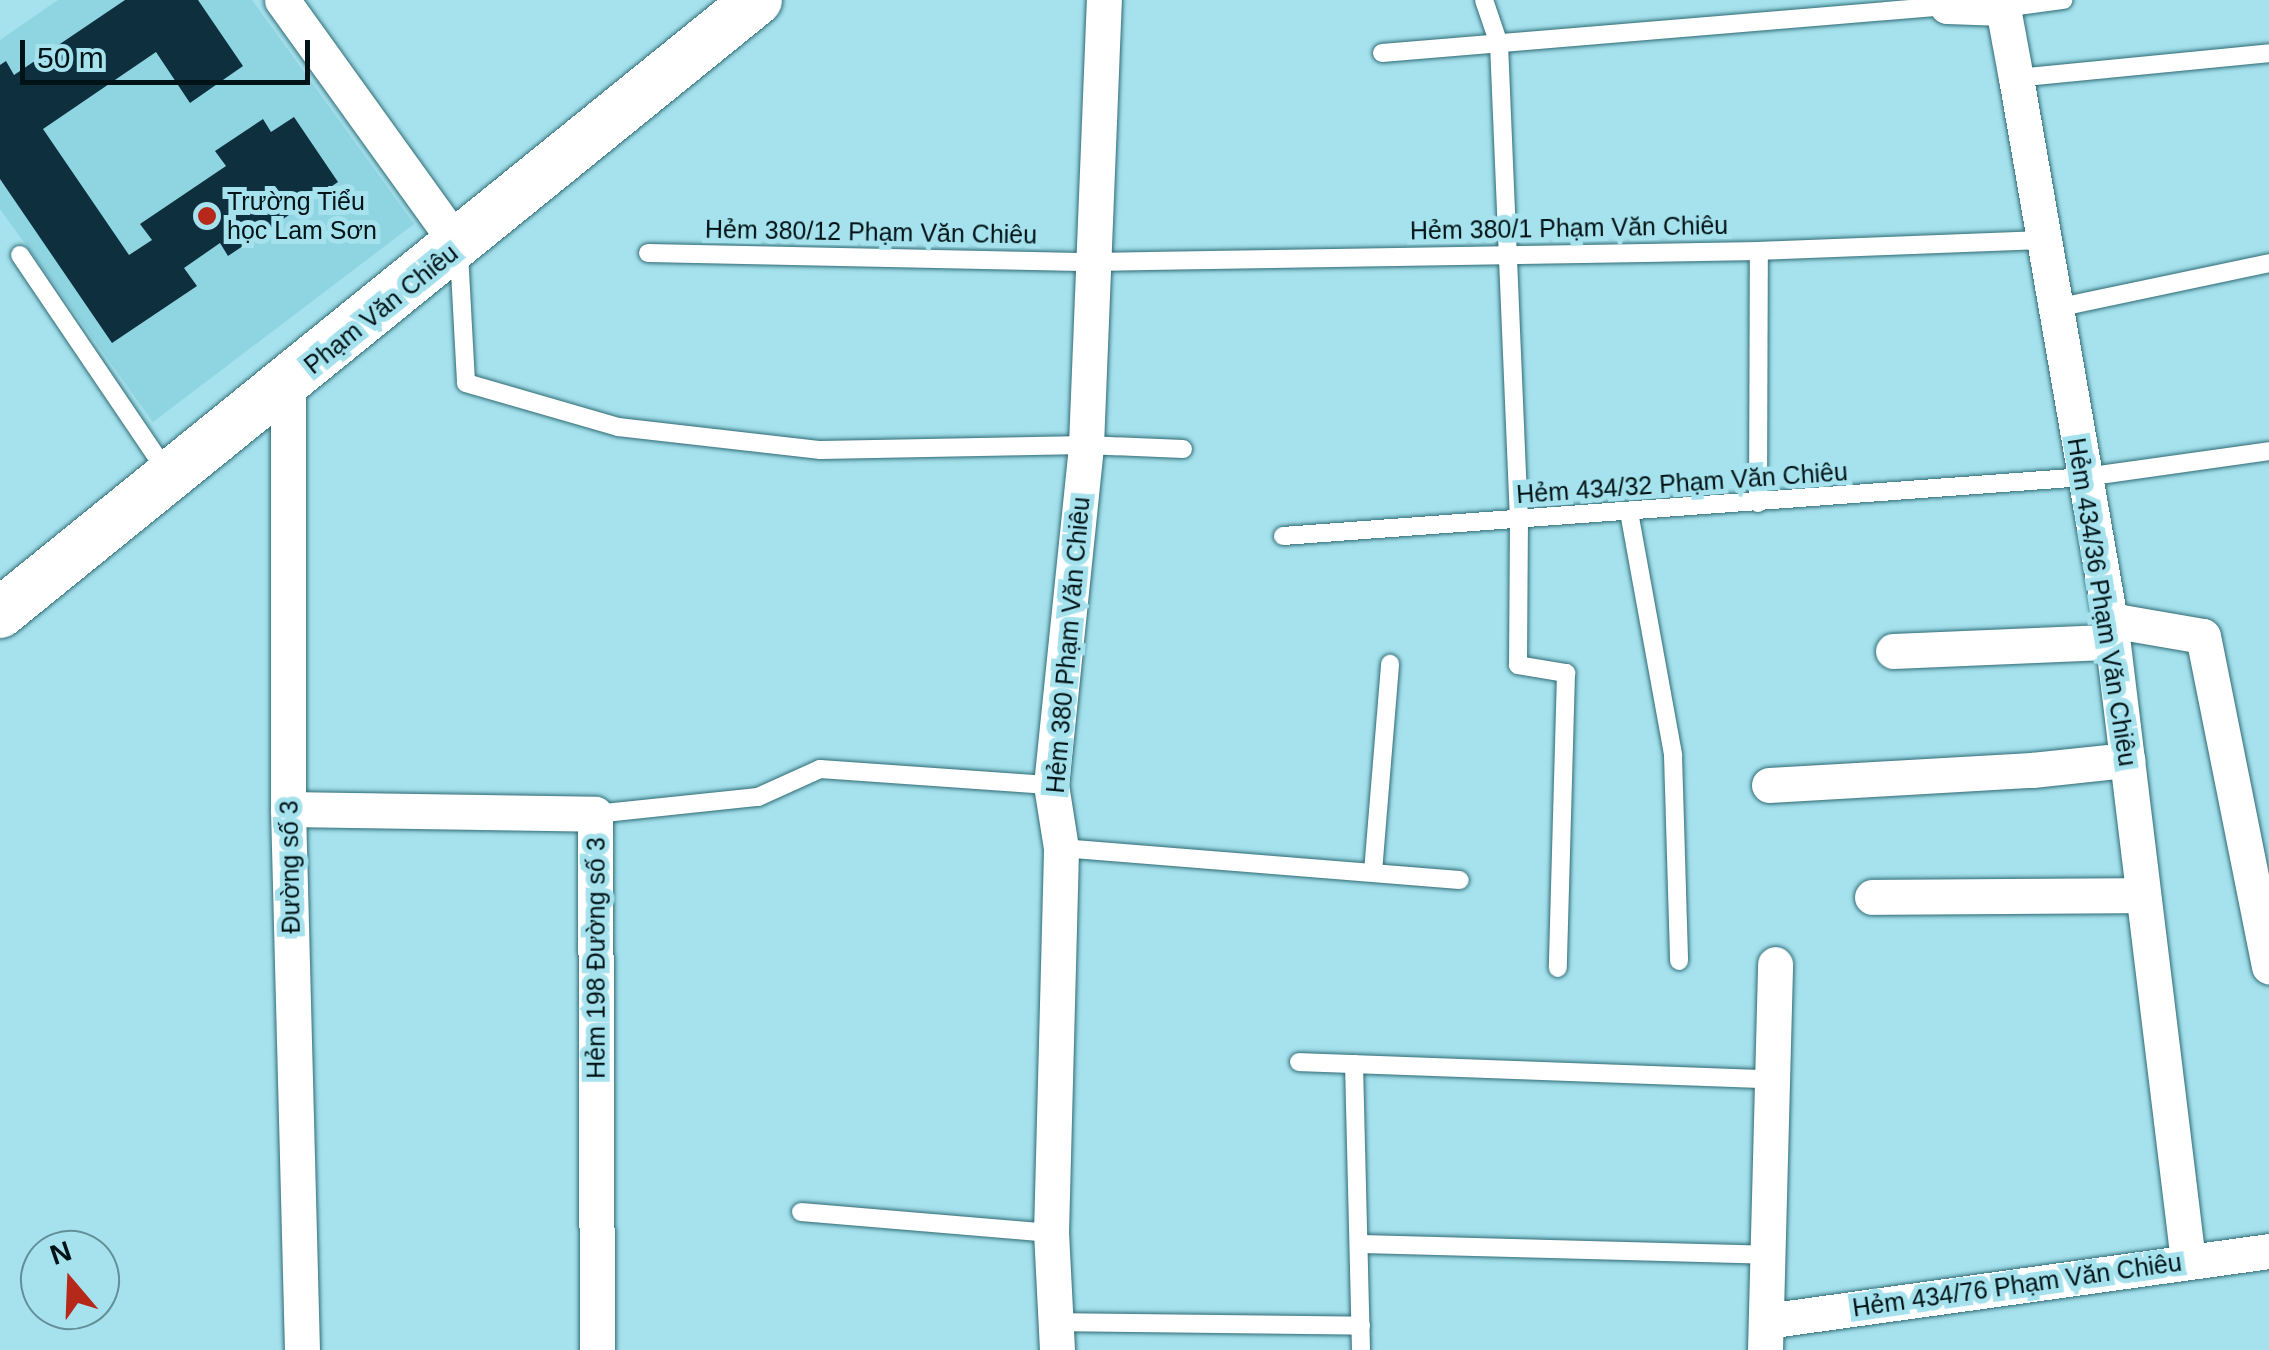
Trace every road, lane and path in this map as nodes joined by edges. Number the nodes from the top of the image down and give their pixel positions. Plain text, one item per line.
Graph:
1 (282, 0) edge
2 (1104, 0) edge
3 (1484, 0) edge
4 (2063, 0) edge
5 (754, 1) edge
6 (1947, 3) edge
7 (2003, 8) junction
8 (1499, 44) junction
9 (2269, 53) edge
10 (1382, 54) dead end
11 (2016, 78) junction
12 (2047, 240) junction
13 (459, 246) junction
14 (1760, 251) junction
15 (648, 253) dead end
16 (1508, 253) junction
17 (20, 256) dead end
18 (1092, 262) junction
19 (2269, 263) edge
20 (2056, 308) junction
21 (288, 384) junction
22 (1086, 445) junction
23 (1182, 449) dead end
24 (2269, 451) edge
25 (170, 475) junction
26 (2085, 477) junction
27 (1758, 502) junction
28 (1629, 512) junction
29 (1518, 520) junction
30 (1283, 536) dead end
31 (0, 613) edge
32 (2111, 631) junction
33 (1893, 651) dead end
34 (1390, 664) dead end
35 (2126, 760) junction
36 (1051, 785) junction
37 (1769, 786) dead end
38 (288, 809) junction
39 (596, 814) junction
40 (1061, 848) junction
41 (1373, 872) junction
42 (1460, 880) dead end
43 (2143, 895) junction
44 (1872, 898) dead end
45 (1678, 961) dead end
46 (1775, 964) dead end
47 (2269, 966) edge
48 (1558, 968) dead end
49 (1299, 1062) dead end
50 (1354, 1064) junction
51 (1772, 1079) junction
52 (801, 1212) dead end
53 (1051, 1233) junction
54 (1361, 1244) junction
55 (2269, 1251) edge
56 (1768, 1255) junction
57 (2188, 1260) junction
58 (1361, 1326) junction
59 (1056, 1336) edge
60 (1765, 1336) edge
61 (302, 1350) edge
62 (596, 1350) edge
63 (1361, 1350) edge

1 - 13 street
2 - 18 street, Hẻm 380 Phạm Văn Chiêu
3 - 8 lane
4 - 7 lane
5 - 13 main road, Phạm Văn Chiêu
6 - 7 street
6 - 8 lane
7 - 11 street, Hẻm 434/36 Phạm Văn Chiêu
8 - 10 lane
8 - 16 lane
9 - 11 lane
11 - 12 street, Hẻm 434/36 Phạm Văn Chiêu
12 - 14 lane, Hẻm 380/1 Phạm Văn Chiêu
12 - 20 street, Hẻm 434/36 Phạm Văn Chiêu
13 - 21 main road, Phạm Văn Chiêu
13 - 22 lane
14 - 16 lane, Hẻm 380/1 Phạm Văn Chiêu
14 - 27 lane
15 - 18 lane, Hẻm 380/12 Phạm Văn Chiêu
16 - 18 lane, Hẻm 380/1 Phạm Văn Chiêu
16 - 29 lane
17 - 25 lane
18 - 22 street, Hẻm 380 Phạm Văn Chiêu
19 - 20 lane
20 - 26 street, Hẻm 434/36 Phạm Văn Chiêu
21 - 25 main road, Phạm Văn Chiêu
21 - 38 street, Đường số 3
22 - 23 lane
22 - 36 street, Hẻm 380 Phạm Văn Chiêu
24 - 26 lane, Hẻm 434/32 Phạm Văn Chiêu
25 - 31 main road, Phạm Văn Chiêu
26 - 27 lane, Hẻm 434/32 Phạm Văn Chiêu
26 - 32 street, Hẻm 434/36 Phạm Văn Chiêu
27 - 28 lane, Hẻm 434/32 Phạm Văn Chiêu
28 - 29 lane, Hẻm 434/32 Phạm Văn Chiêu
28 - 45 lane
29 - 30 lane, Hẻm 434/32 Phạm Văn Chiêu
29 - 48 lane
32 - 33 street
32 - 35 street, Hẻm 434/36 Phạm Văn Chiêu
32 - 47 street
34 - 41 lane
35 - 37 street
35 - 43 street, Hẻm 434/36 Phạm Văn Chiêu
36 - 39 lane
36 - 40 street, Hẻm 380 Phạm Văn Chiêu
38 - 39 street, Hẻm 198 Đường số 3
38 - 61 street, Đường số 3
39 - 62 street, Hẻm 198 Đường số 3
40 - 41 lane
40 - 53 street, Hẻm 380 Phạm Văn Chiêu
41 - 42 lane
43 - 44 street
43 - 57 street, Hẻm 434/36 Phạm Văn Chiêu
46 - 51 street
49 - 50 lane
50 - 51 lane
50 - 54 lane
51 - 56 street
52 - 53 lane
53 - 59 street, Hẻm 380 Phạm Văn Chiêu
54 - 56 lane
54 - 58 lane
55 - 57 street, Hẻm 434/76 Phạm Văn Chiêu
56 - 60 street
57 - 60 street, Hẻm 434/76 Phạm Văn Chiêu
58 - 59 lane
58 - 63 lane

